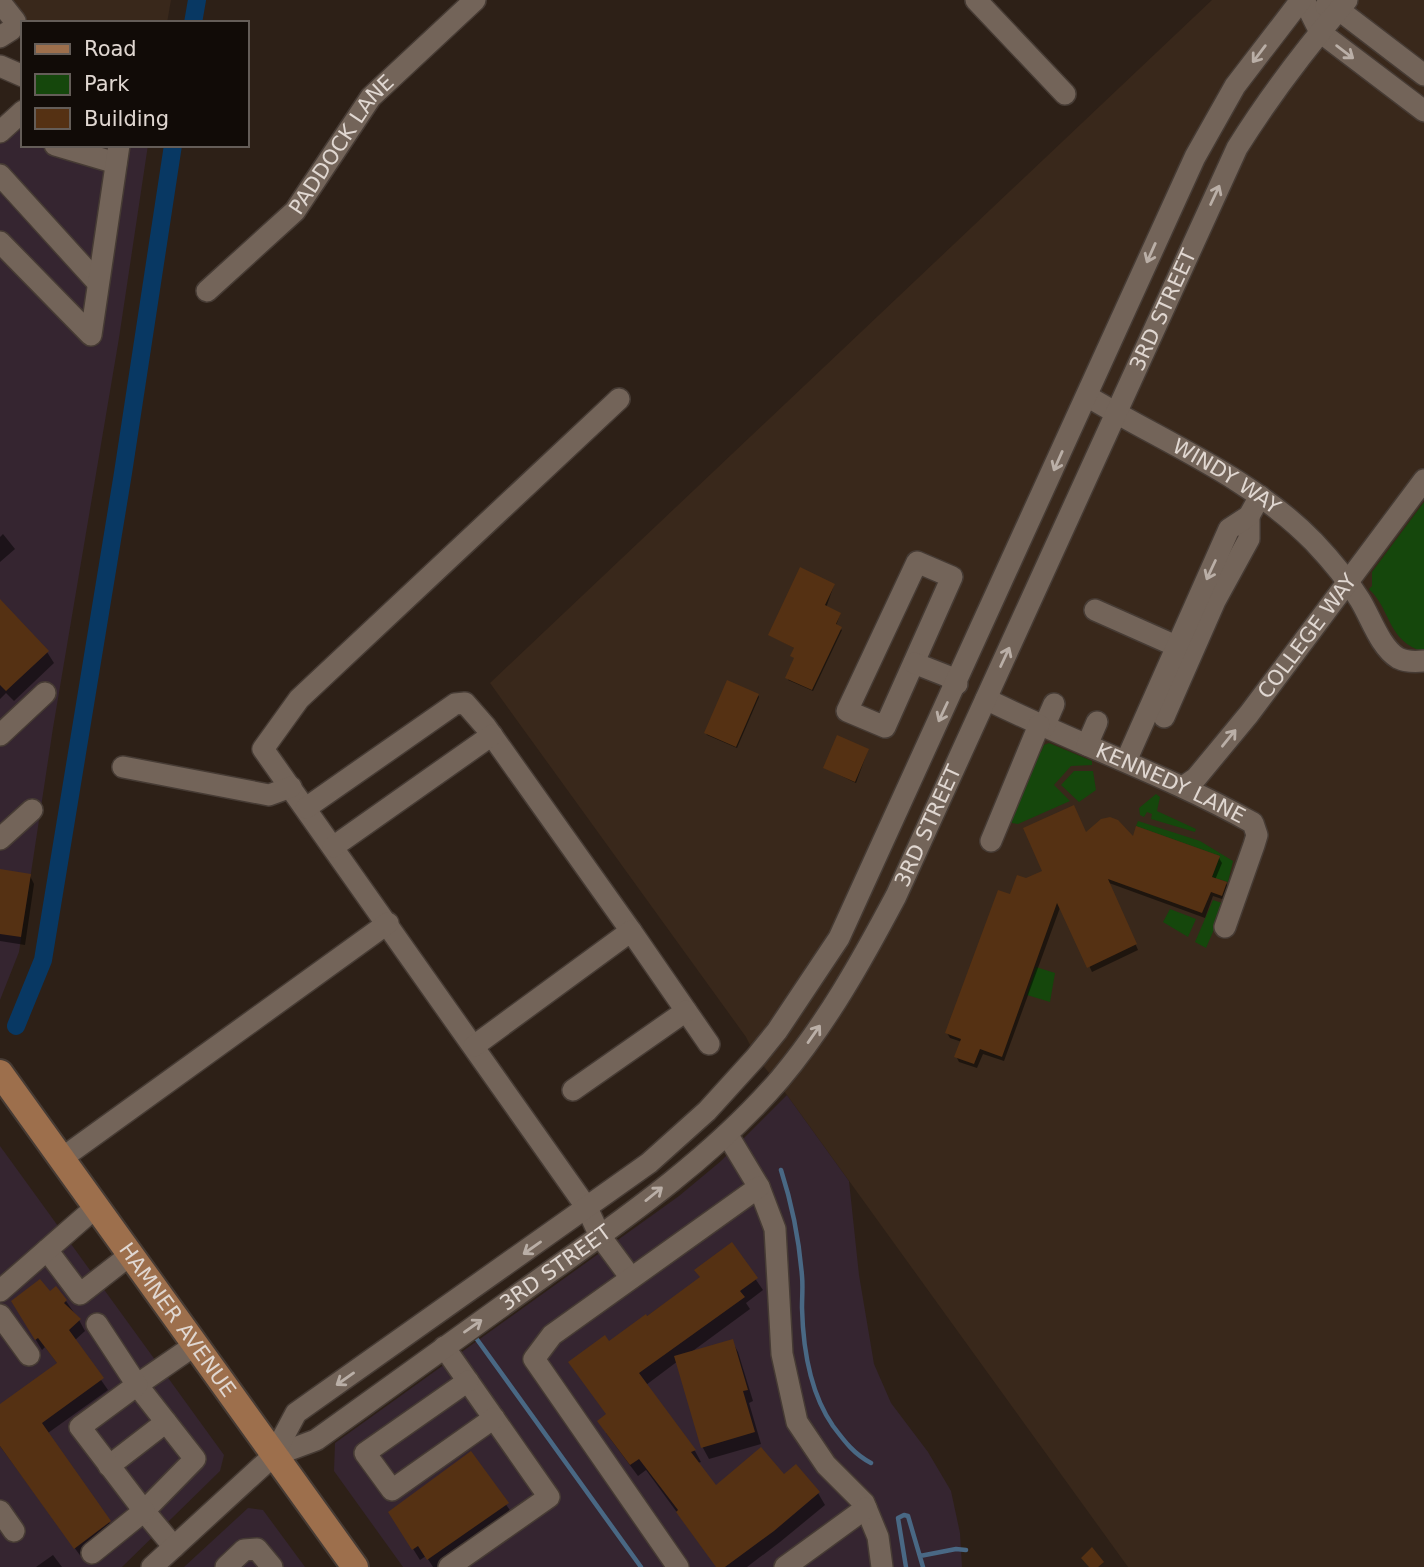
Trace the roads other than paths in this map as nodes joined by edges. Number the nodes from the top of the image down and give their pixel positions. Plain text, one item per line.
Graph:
1 (475, 0) edge
2 (976, 0) edge
3 (1305, 0) edge
4 (0, 2) edge
5 (1343, 5) edge
6 (1320, 32) junction
7 (0, 37) edge
8 (0, 66) edge
9 (21, 75) edge
10 (1424, 75) edge
11 (1065, 94) dead end
12 (1424, 111) edge
13 (21, 114) edge
14 (8, 133) edge
15 (69, 147) edge
16 (117, 154) edge
17 (0, 175) edge
18 (0, 242) edge
19 (99, 284) junction
20 (206, 291) dead end
21 (1087, 396) junction
22 (619, 399) dead end
23 (1116, 414) junction
24 (1424, 480) edge
25 (1260, 496) junction
26 (1249, 516) junction
27 (1348, 582) junction
28 (1095, 610) dead end
29 (1176, 646) junction
30 (1424, 661) edge
31 (914, 663) junction
32 (957, 684) junction
33 (45, 692) dead end
34 (986, 699) junction
35 (1054, 704) dead end
36 (1164, 717) dead end
37 (1097, 722) dead end
38 (1041, 726) junction
39 (0, 735) edge
40 (492, 735) junction
41 (1087, 745) junction
42 (1126, 761) junction
43 (123, 767) dead end
44 (290, 787) junction
45 (1183, 787) junction
46 (306, 808) junction
47 (32, 810) dead end
48 (0, 839) edge
49 (991, 841) dead end
50 (333, 847) junction
51 (388, 923) junction
52 (1224, 927) dead end
53 (631, 931) junction
54 (686, 1011) junction
55 (709, 1044) dead end
56 (474, 1046) junction
57 (5, 1080) edge
58 (573, 1090) dead end
59 (727, 1134) junction
60 (61, 1158) junction
61 (759, 1187) junction
62 (96, 1207) junction
63 (587, 1209) junction
64 (600, 1236) junction
65 (47, 1250) junction
66 (130, 1255) junction
67 (631, 1278) junction
68 (0, 1291) edge
69 (0, 1315) edge
70 (97, 1324) dead end
71 (195, 1345) junction
72 (444, 1347) junction
73 (29, 1355) dead end
74 (468, 1381) junction
75 (138, 1385) junction
76 (494, 1418) junction
77 (166, 1423) junction
78 (273, 1457) junction
79 (109, 1466) junction
80 (866, 1508) junction
81 (0, 1511) edge
82 (144, 1511) junction
83 (14, 1531) dead end
84 (174, 1547) junction
85 (92, 1553) dead end
86 (152, 1567) edge
87 (226, 1567) edge
88 (272, 1567) edge
89 (355, 1567) edge
90 (449, 1567) edge
91 (678, 1567) edge
92 (785, 1567) edge
93 (882, 1567) edge

1 - 20 street, PADDOCK LANE
2 - 11 street
3 - 5 street
3 - 6 street
3 -> 21 street, 3RD STREET
4 - 7 street
5 - 6 street, 3RD STREET
5 - 10 street
6 -> 12 street
23 -> 6 street, 3RD STREET
8 - 9 street
13 - 14 street
15 - 16 street
16 - 19 street
17 - 19 street
18 - 19 street
21 - 23 street, WINDY WAY
21 -> 32 street, 3RD STREET
22 - 44 street
23 - 25 street, WINDY WAY
34 -> 23 street, 3RD STREET
24 - 27 street, COLLEGE WAY
25 - 26 street
25 - 27 street, WINDY WAY
26 -> 29 street
26 - 36 street
27 - 30 street, WINDY WAY
45 -> 27 street, COLLEGE WAY
28 - 29 street
29 - 42 street
31 - 31 street
31 - 32 street
32 -> 63 street, 3RD STREET
33 - 39 street
34 - 38 street, KENNEDY LANE
59 -> 34 street, 3RD STREET
35 - 38 street
37 - 41 street
38 - 41 street, KENNEDY LANE
38 - 49 street
40 - 46 street
40 - 50 street
40 - 53 street
41 - 42 street, KENNEDY LANE
42 - 45 street, KENNEDY LANE
43 - 44 street
44 - 46 street
45 - 52 street, KENNEDY LANE
46 - 50 street
47 - 48 street
50 - 51 street
51 - 56 street
51 - 60 street
53 - 54 street
53 - 56 street
54 - 55 street
54 - 58 street
56 - 63 street
57 - 60 main road, HAMNER AVENUE
59 - 61 street
64 -> 59 street, 3RD STREET
60 - 62 main road, HAMNER AVENUE
61 - 67 street
61 - 80 street
62 - 65 street
62 - 66 main road, HAMNER AVENUE
63 - 64 street
63 -> 78 street, 3RD STREET
64 - 67 street
72 -> 64 street, 3RD STREET
65 - 66 street
65 - 68 street
66 - 71 main road, HAMNER AVENUE
67 - 91 street
69 - 73 street
70 - 75 street
71 - 75 street
71 - 78 main road, HAMNER AVENUE
72 - 74 street
72 - 78 street, 3RD STREET
74 - 76 street
74 - 76 street
75 - 77 street
75 - 79 street
76 - 90 street
77 - 79 street
77 - 82 street
78 - 84 street, 3RD STREET
78 - 89 main road, HAMNER AVENUE
79 - 82 street
80 - 92 street
80 - 93 street
81 - 83 street
82 - 84 street
82 - 85 street
84 - 86 street, 3RD STREET
87 - 88 street

